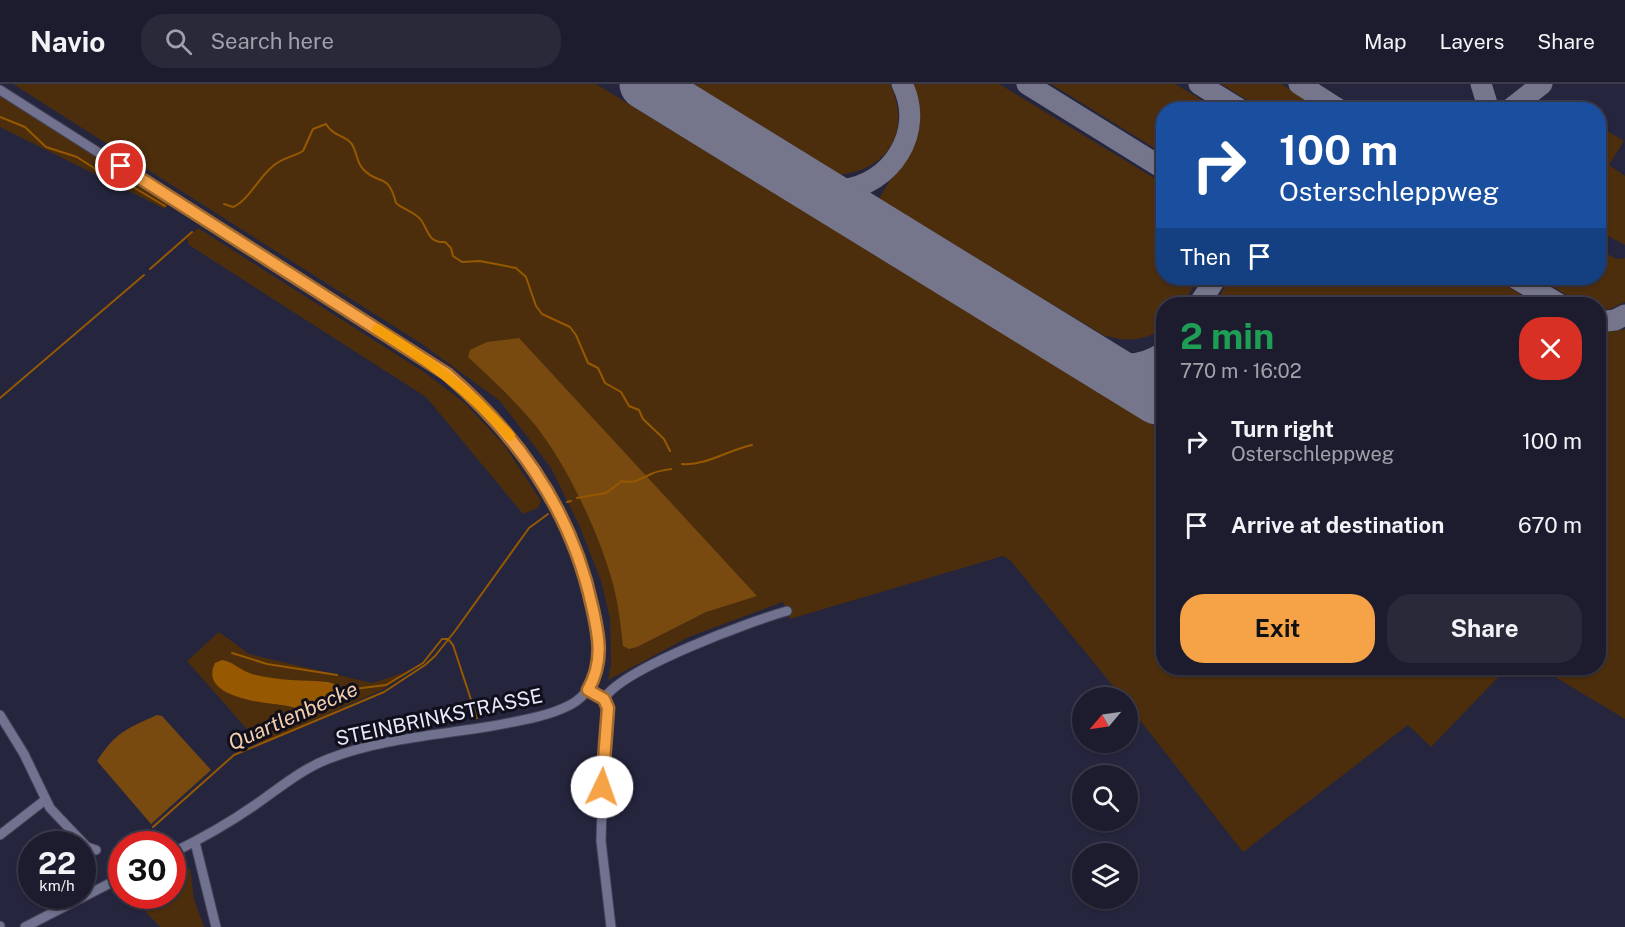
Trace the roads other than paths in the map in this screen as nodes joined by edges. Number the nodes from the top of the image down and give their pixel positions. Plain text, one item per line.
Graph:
1 (0, 90) edge
2 (787, 611) dead end
3 (588, 690) junction
4 (604, 699) junction
5 (0, 715) edge
6 (45, 800) junction
7 (72, 831) edge
8 (0, 835) edge
9 (195, 842) junction
10 (186, 846) edge
11 (108, 883) edge
12 (25, 927) edge
13 (216, 927) edge
14 (611, 927) edge

1 - 3 street
2 - 4 street
3 - 4 street
3 - 9 street, STEINBRINKSTRASSE
4 - 14 street
5 - 6 street
6 - 7 street
6 - 8 street
9 - 10 street, STEINBRINKSTRASSE
9 - 13 street
11 - 12 street

